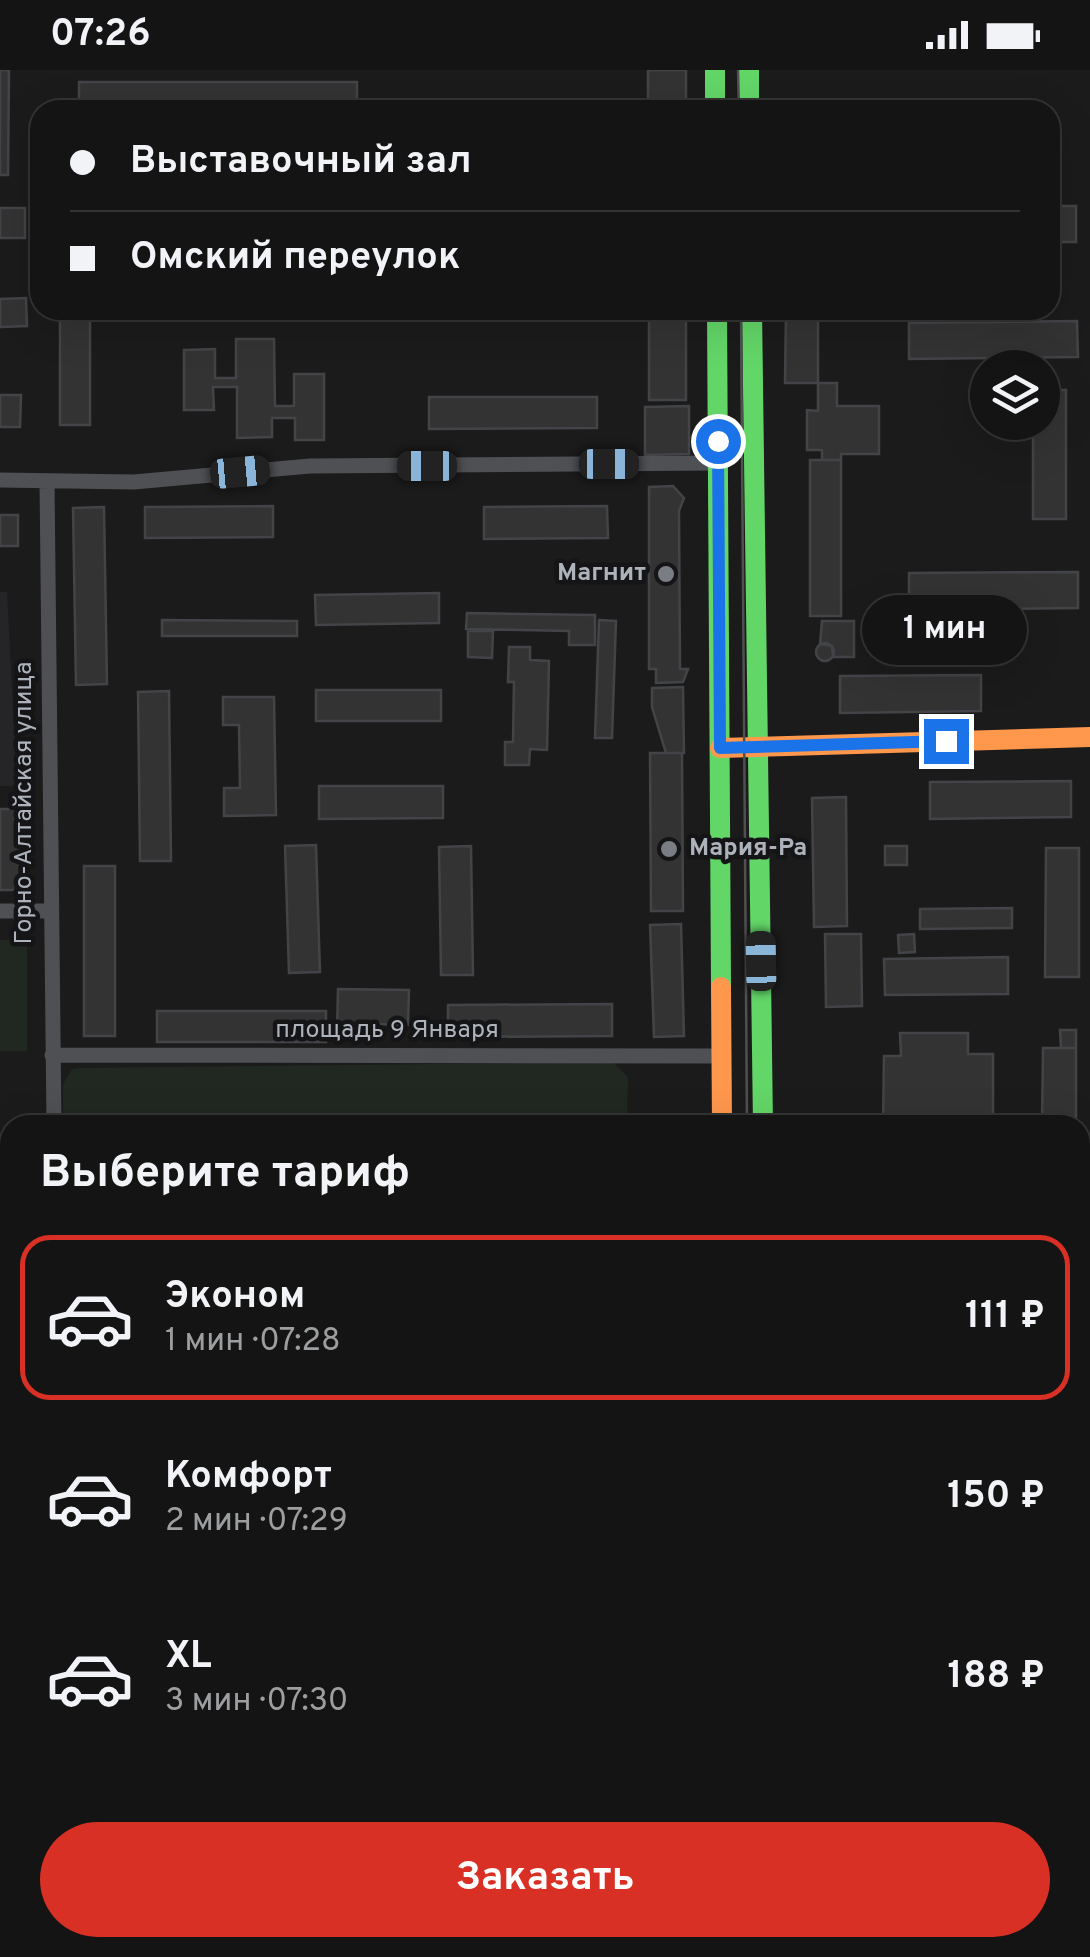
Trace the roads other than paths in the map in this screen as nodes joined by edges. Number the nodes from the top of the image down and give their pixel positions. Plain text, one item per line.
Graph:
1 (715, 70) edge
2 (748, 70) edge
3 (715, 100) edge
4 (749, 100) edge
5 (717, 320) edge
6 (752, 320) edge
7 (754, 460) junction
8 (718, 464) junction
9 (0, 480) edge
10 (47, 481) junction
11 (1090, 737) edge
12 (758, 746) junction
13 (720, 748) junction
14 (51, 911) junction
15 (0, 912) edge
16 (52, 1055) junction
17 (722, 1056) junction
18 (54, 1115) edge
19 (722, 1115) edge
20 (764, 1115) edge

1 - 3 main road
2 - 4 main road
5 - 8 main road
6 - 7 main road
7 - 8 main road
7 - 12 main road
8 - 10 street
8 - 13 main road
9 - 10 street
10 - 14 street, Горно-Алтайская улица
11 - 12 main road
12 - 13 main road
12 - 20 main road
13 - 17 main road
14 - 15 street
14 - 16 street, Горно-Алтайская улица
16 - 17 street, площадь 9 Января
16 - 18 street, Горно-Алтайская улица
17 - 19 main road

